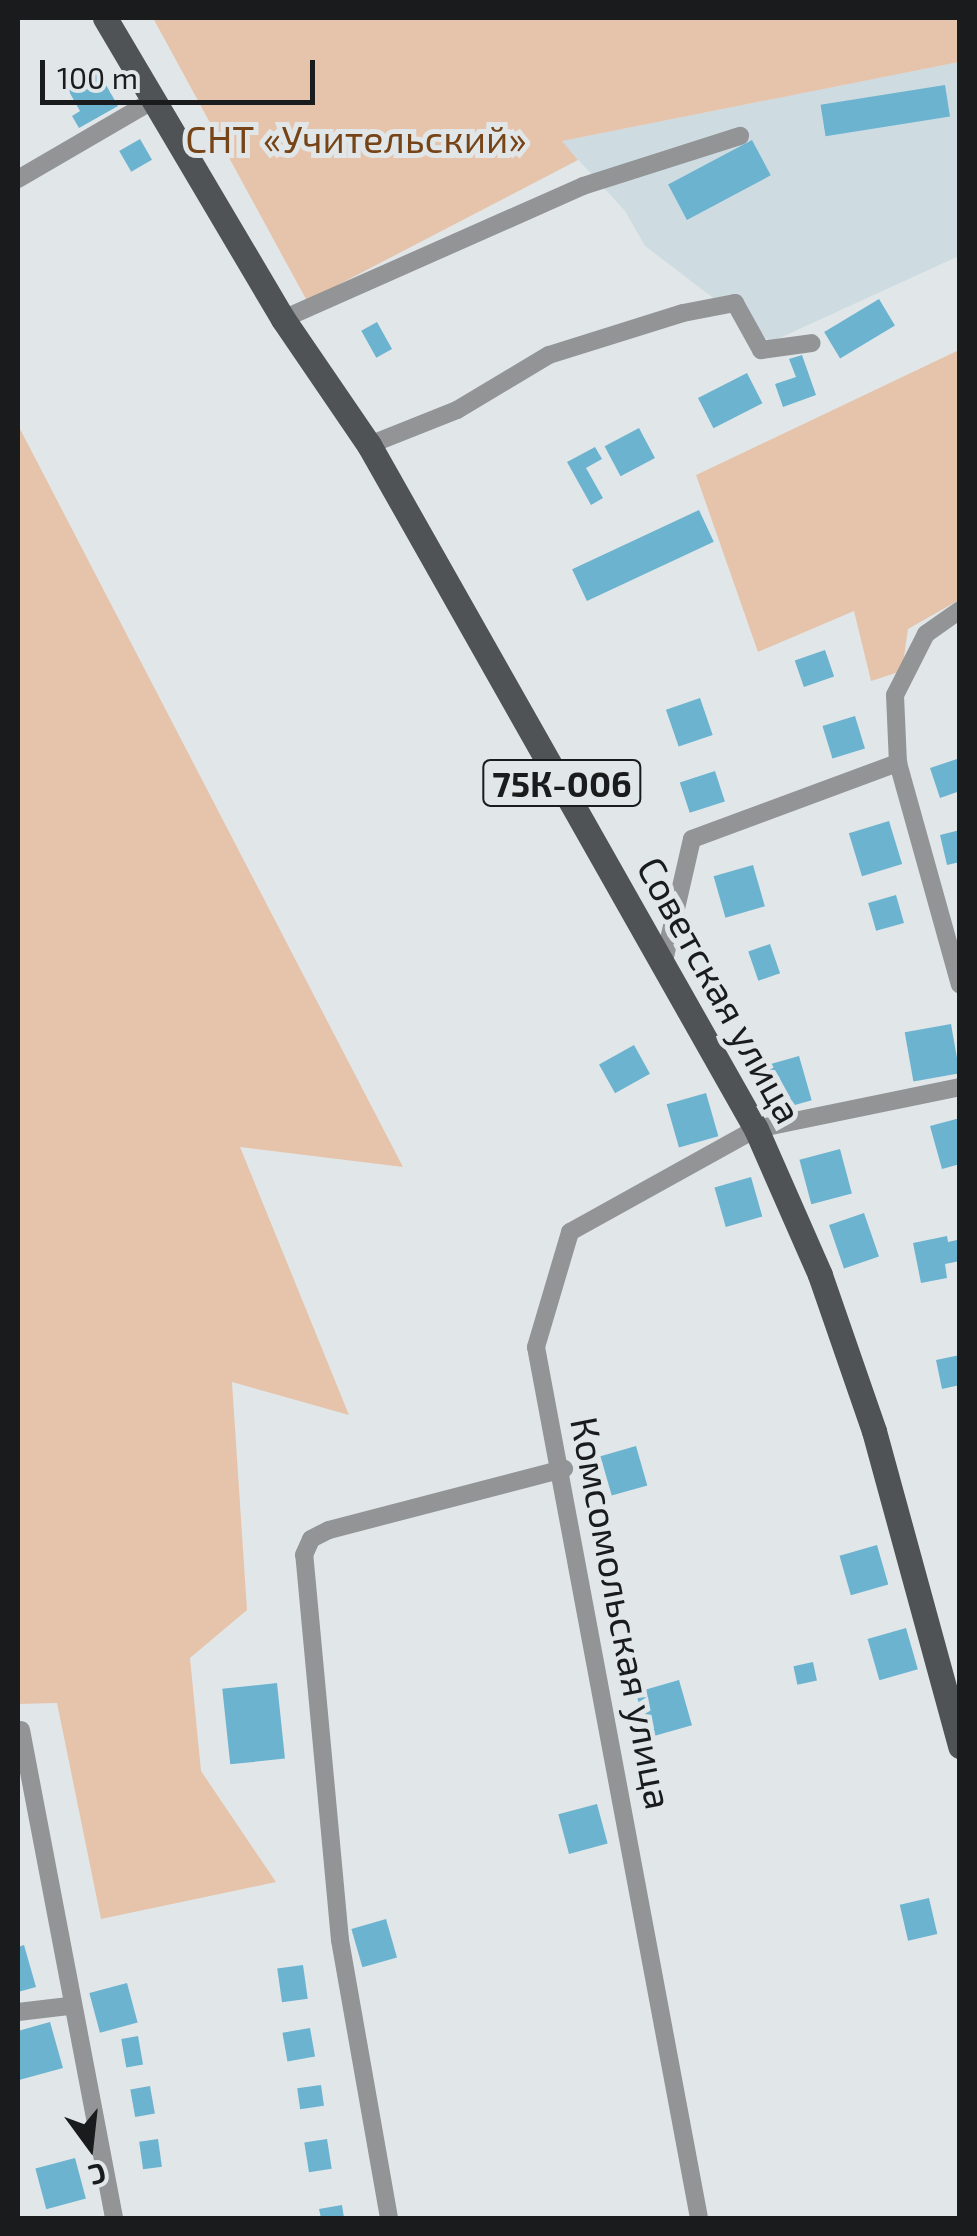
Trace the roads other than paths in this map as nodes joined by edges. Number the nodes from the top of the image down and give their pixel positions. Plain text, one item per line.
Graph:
1 (105, 18) edge
2 (152, 101) junction
3 (740, 136) dead end
4 (18, 179) edge
5 (283, 319) junction
6 (812, 344) dead end
7 (369, 446) junction
8 (960, 610) edge
9 (898, 763) junction
10 (664, 961) junction
11 (960, 985) edge
12 (960, 1087) edge
13 (756, 1130) junction
14 (564, 1469) junction
15 (21, 1730) dead end
16 (960, 1746) edge
17 (68, 2006) junction
18 (18, 2012) edge
19 (114, 2218) edge
20 (390, 2218) edge
21 (699, 2218) edge

1 - 2 main road, Советская улица / 75К-006
2 - 4 street
2 - 5 main road, Советская улица / 75К-006
3 - 5 street
5 - 7 main road, Советская улица / 75К-006
6 - 7 street
7 - 10 main road, Советская улица / 75К-006
8 - 9 street
9 - 10 street
9 - 11 street
10 - 13 main road, Советская улица / 75К-006
12 - 13 street, Комсомольская улица
13 - 14 street, Комсомольская улица
13 - 16 main road, Советская улица / 75К-006
14 - 20 street
14 - 21 street, Комсомольская улица
15 - 17 street
17 - 18 street
17 - 19 street

